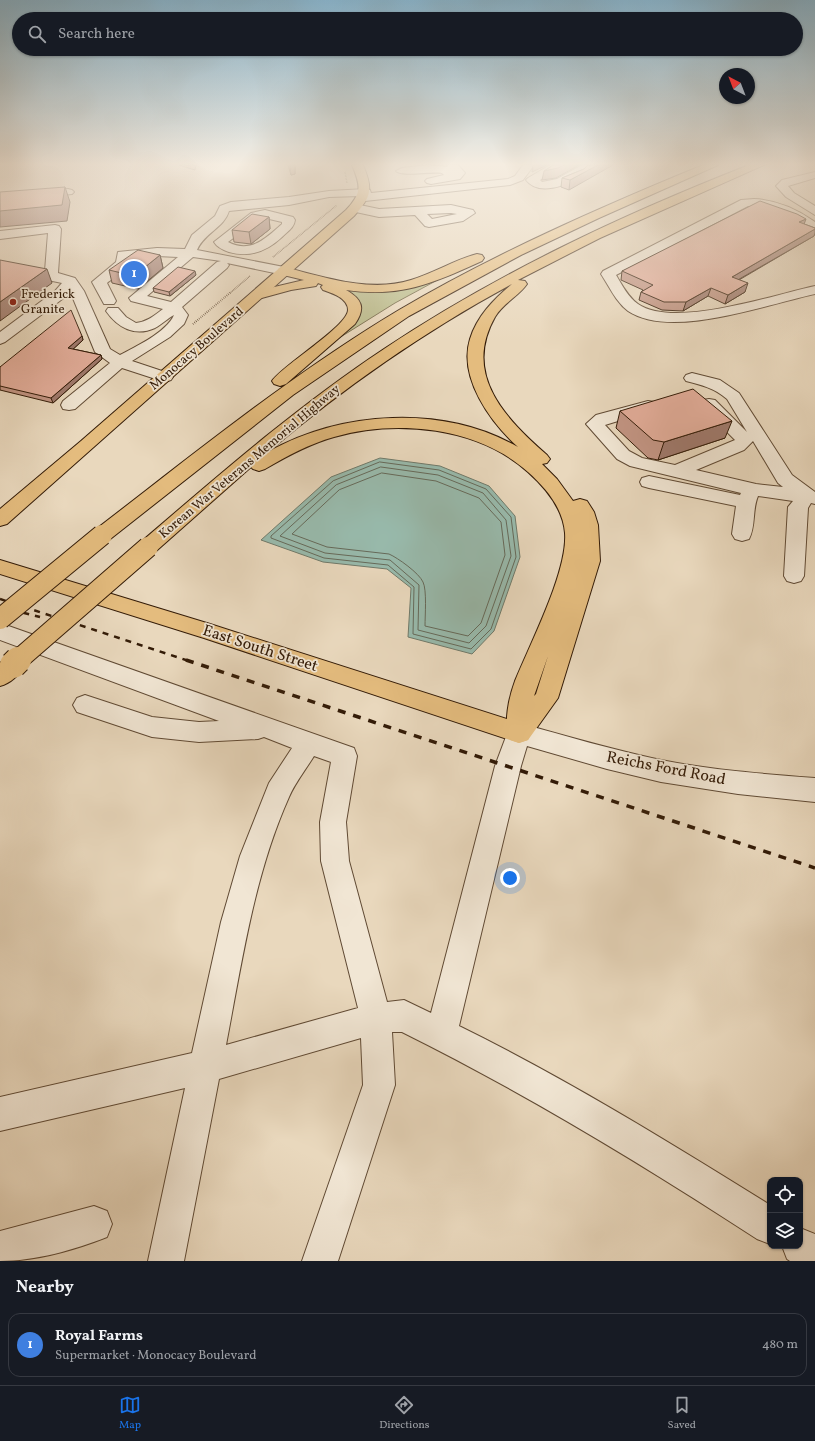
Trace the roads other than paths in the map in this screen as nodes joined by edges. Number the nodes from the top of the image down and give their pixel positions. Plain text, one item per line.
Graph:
1 (214, 224) edge
2 (239, 224) edge
3 (288, 224) edge
4 (335, 224) edge
5 (565, 224) edge
6 (578, 224) edge
7 (626, 224) edge
8 (705, 224) edge
9 (0, 236) edge
10 (196, 238) junction
11 (220, 242) junction
12 (259, 249) junction
13 (564, 252) junction
14 (189, 254) junction
15 (301, 256) junction
16 (245, 262) junction
17 (222, 265) junction
18 (0, 266) edge
19 (281, 274) junction
20 (51, 276) junction
21 (815, 278) edge
22 (70, 281) junction
23 (312, 281) junction
24 (815, 290) edge
25 (794, 294) junction
26 (258, 295) junction
27 (146, 301) junction
28 (174, 308) junction
29 (114, 312) junction
30 (0, 339) edge
31 (120, 362) junction
32 (165, 376) junction
33 (692, 378) dead end
34 (694, 397) edge
35 (661, 403) edge
36 (70, 405) dead end
37 (752, 440) junction
38 (193, 463) junction
39 (677, 471) junction
40 (649, 482) dead end
41 (812, 493) edge
42 (206, 496) junction
43 (749, 496) junction
44 (0, 519) edge
45 (742, 534) dead end
46 (0, 567) edge
47 (794, 576) dead end
48 (0, 619) edge
49 (0, 631) edge
50 (6, 671) edge
51 (85, 704) dead end
52 (267, 728) junction
53 (519, 733) junction
54 (309, 743) junction
55 (815, 790) edge
56 (376, 1018) junction
57 (441, 1034) junction
58 (204, 1068) junction
59 (0, 1114) edge
60 (94, 1224) dead end
61 (767, 1224) edge
62 (803, 1248) edge
63 (0, 1249) edge
64 (815, 1255) edge
65 (166, 1261) edge
66 (320, 1261) edge

1 - 10 street
2 - 11 street
3 - 12 street
4 - 15 main road, Monocacy Boulevard
5 - 23 main road
6 - 38 main road, Korean War Veterans Memorial Highway
7 - 13 main road, Korean War Veterans Memorial Highway
8 - 25 street
9 - 20 street
10 - 11 street
10 - 14 street
11 - 12 street
12 - 16 street
13 - 42 main road, Korean War Veterans Memorial Highway
13 - 53 main road
14 - 16 street
14 - 17 street
14 - 27 street
14 - 29 street
15 - 19 main road, Monocacy Boulevard
15 - 23 main road
16 - 19 street
17 - 19 street
17 - 28 street
18 - 20 street
19 - 23 main road
19 - 26 main road, Monocacy Boulevard
20 - 22 street
21 - 25 street
22 - 30 street
22 - 31 street
23 - 26 main road
23 - 38 main road
24 - 25 street
26 - 32 main road, Monocacy Boulevard
27 - 28 street
27 - 29 street
28 - 29 street
28 - 31 street
31 - 32 street
31 - 36 street
32 - 44 main road, Monocacy Boulevard
33 - 37 street
34 - 37 street
35 - 39 street
37 - 39 street
37 - 41 street
38 - 48 main road, Korean War Veterans Memorial Highway, bridge
39 - 43 street
40 - 43 street
41 - 43 street
41 - 47 street
42 - 50 main road, Korean War Veterans Memorial Highway, bridge
42 - 53 main road
43 - 45 street
46 - 53 main road, East South Street
49 - 52 street
51 - 52 street
52 - 54 street
53 - 55 street, Reichs Ford Road
53 - 57 street
54 - 56 street
54 - 58 street
56 - 57 street
56 - 58 street
56 - 66 street
57 - 61 street
58 - 59 street
58 - 65 street
60 - 63 street
62 - 64 street

